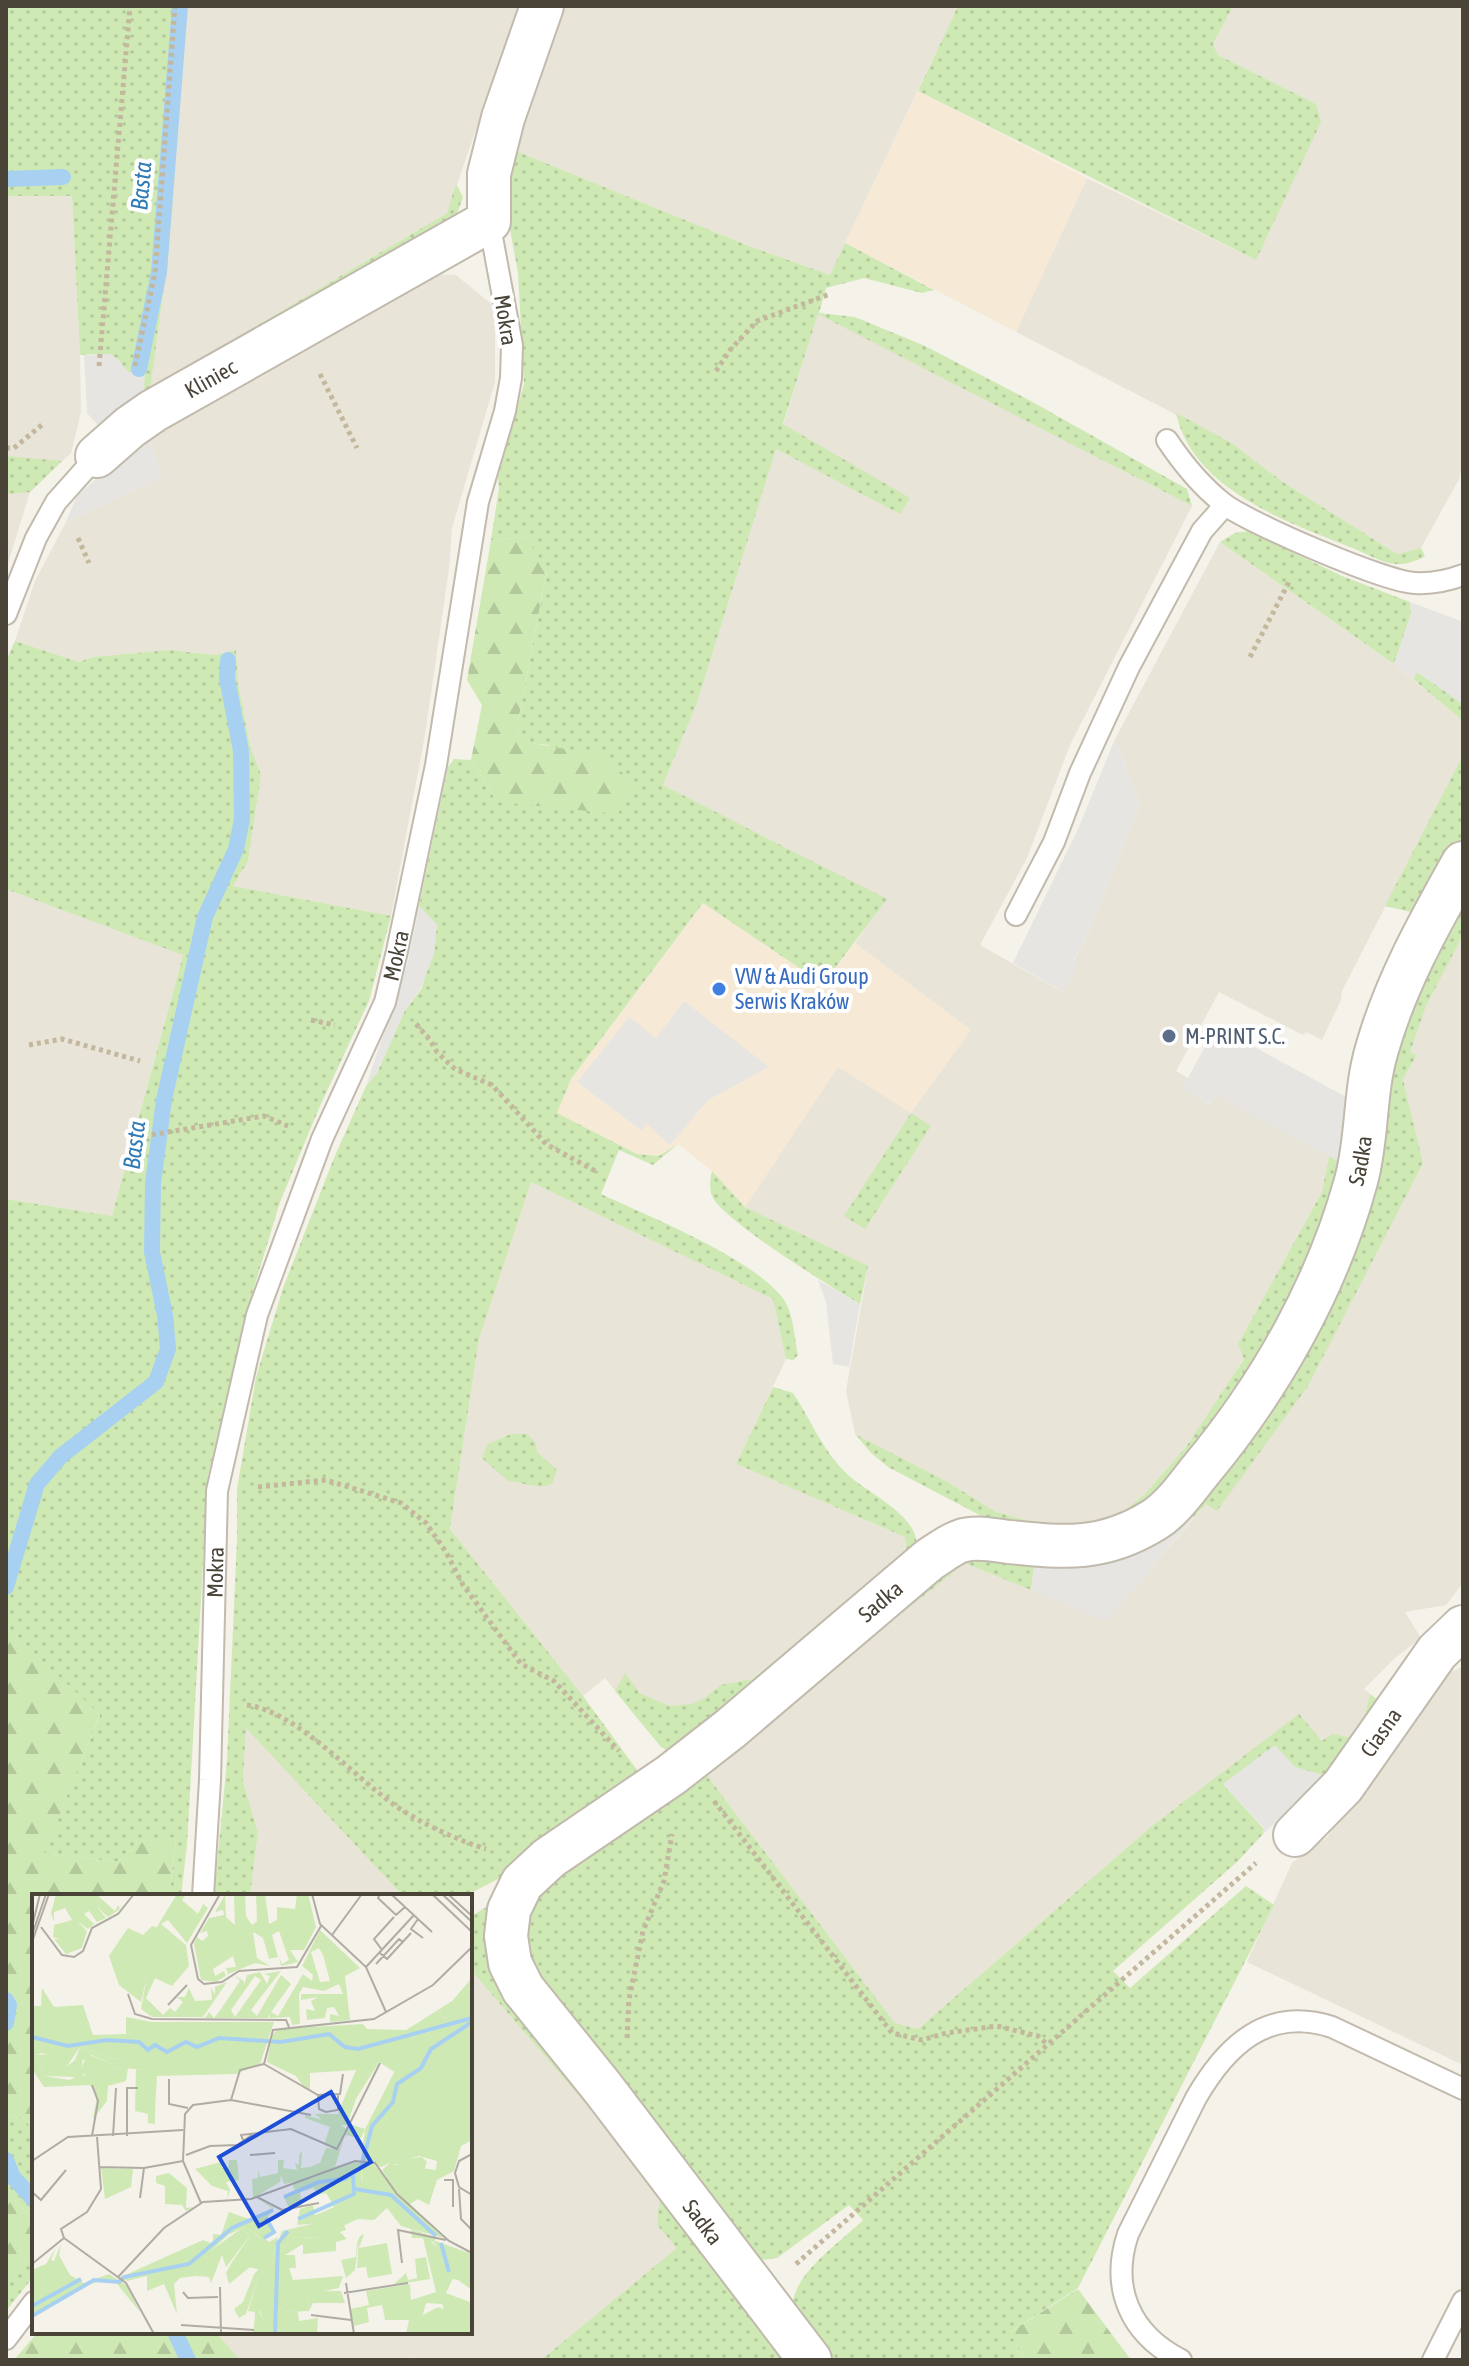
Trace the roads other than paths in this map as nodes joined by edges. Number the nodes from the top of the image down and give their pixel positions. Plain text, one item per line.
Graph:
1 (542, 6) edge
2 (489, 221) junction
3 (1167, 440) dead end
4 (97, 456) joint
5 (1225, 505) junction
6 (1463, 575) edge
7 (6, 614) edge
8 (1463, 863) edge
9 (1016, 915) dead end
10 (1463, 1627) edge
11 (1295, 1835) road end
12 (203, 1894) edge
13 (1463, 2089) edge
14 (1463, 2301) edge
15 (32, 2305) edge
16 (6, 2339) edge
17 (810, 2360) edge
18 (1181, 2360) edge
19 (1433, 2360) edge

1 - 2 street, Mokra
2 - 4 street, Kliniec
2 - 12 lane, Mokra
3 - 5 lane
4 - 7 lane, Kliniec
5 - 6 lane
5 - 9 lane
8 - 17 street, Sadka
10 - 11 street, Ciasna
13 - 18 lane
14 - 19 lane
15 - 16 lane

